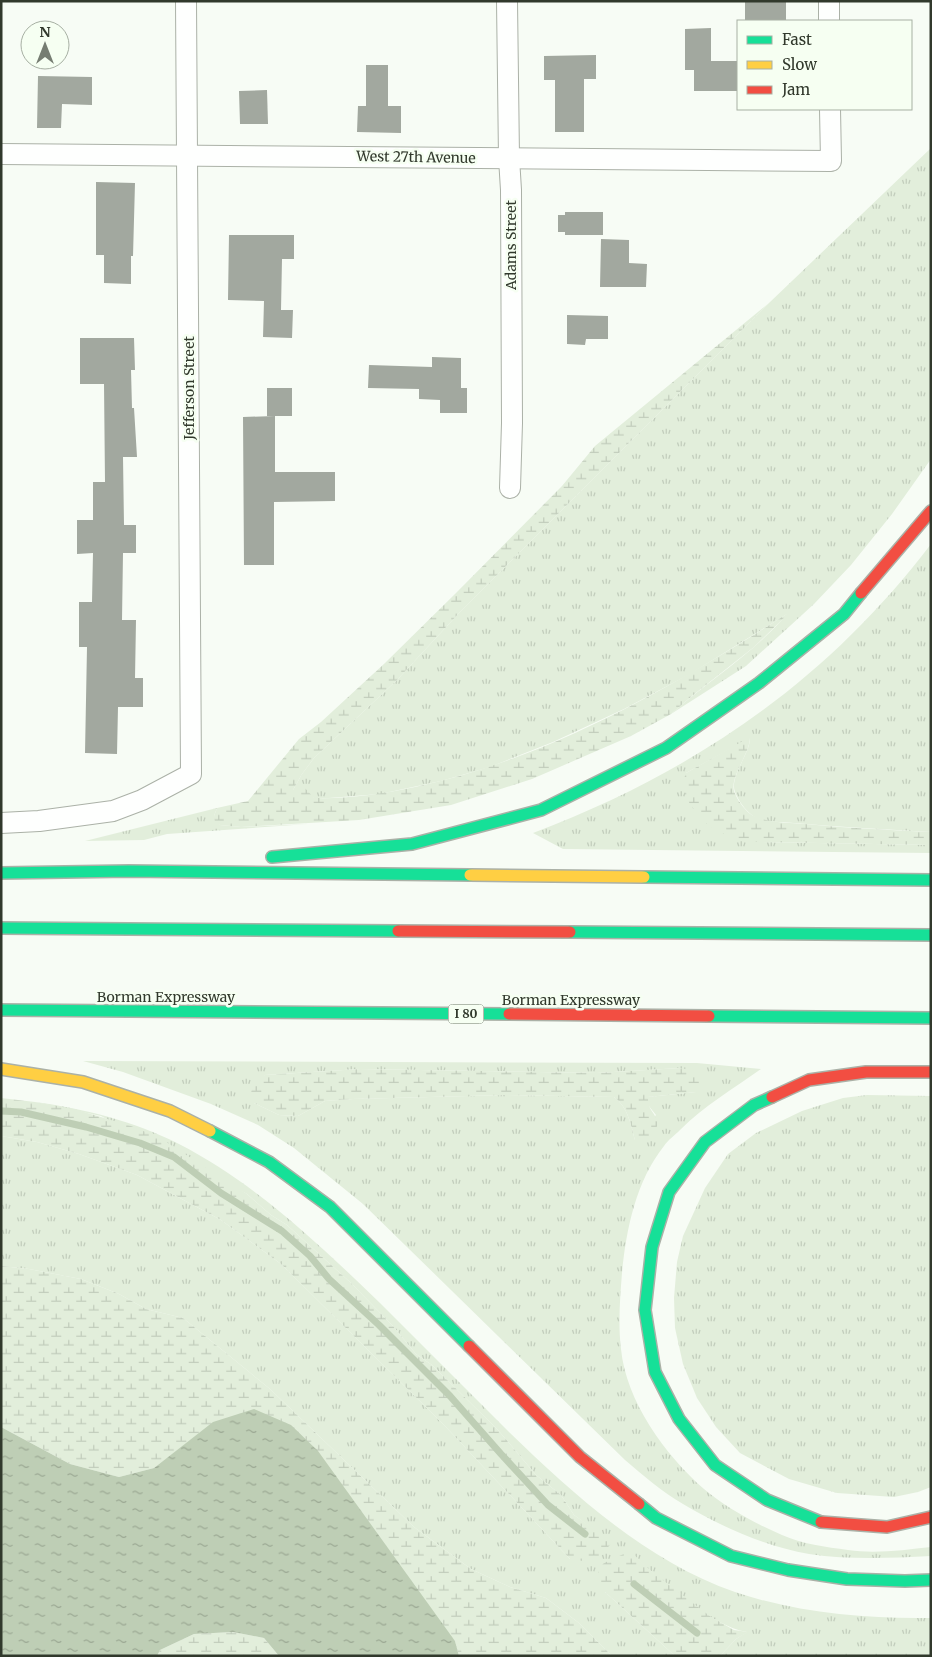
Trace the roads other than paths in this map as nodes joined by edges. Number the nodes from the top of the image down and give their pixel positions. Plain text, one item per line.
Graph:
1 (186, 1) edge
2 (507, 1) edge
3 (829, 1) edge
4 (829, 20) edge
5 (830, 110) edge
6 (1, 154) edge
7 (187, 154) junction
8 (509, 158) junction
9 (510, 488) dead end
10 (931, 511) edge
11 (1, 823) edge
12 (256, 859) dead end
13 (237, 861) dead end
14 (130, 871) junction
15 (1, 873) edge
16 (931, 880) edge
17 (1, 928) edge
18 (931, 935) edge
19 (1, 1010) edge
20 (931, 1018) edge
21 (1, 1070) edge
22 (931, 1072) edge
23 (931, 1517) edge
24 (931, 1580) edge
25 (905, 1581) junction
26 (931, 1584) edge

1 - 7 street, Jefferson Street
2 - 8 street, Adams Street
3 - 4 street
5 - 8 street, West 27th Avenue
6 - 7 street, West 27th Avenue
7 - 8 street, West 27th Avenue
7 - 11 street, Jefferson Street
8 - 9 street, Adams Street
10 - 12 highway
13 - 14 highway
14 - 15 highway
14 - 16 highway
17 - 18 highway
19 - 20 highway, Borman Expressway / I 80
21 - 25 highway
22 - 23 highway
24 - 25 highway
25 - 26 highway

